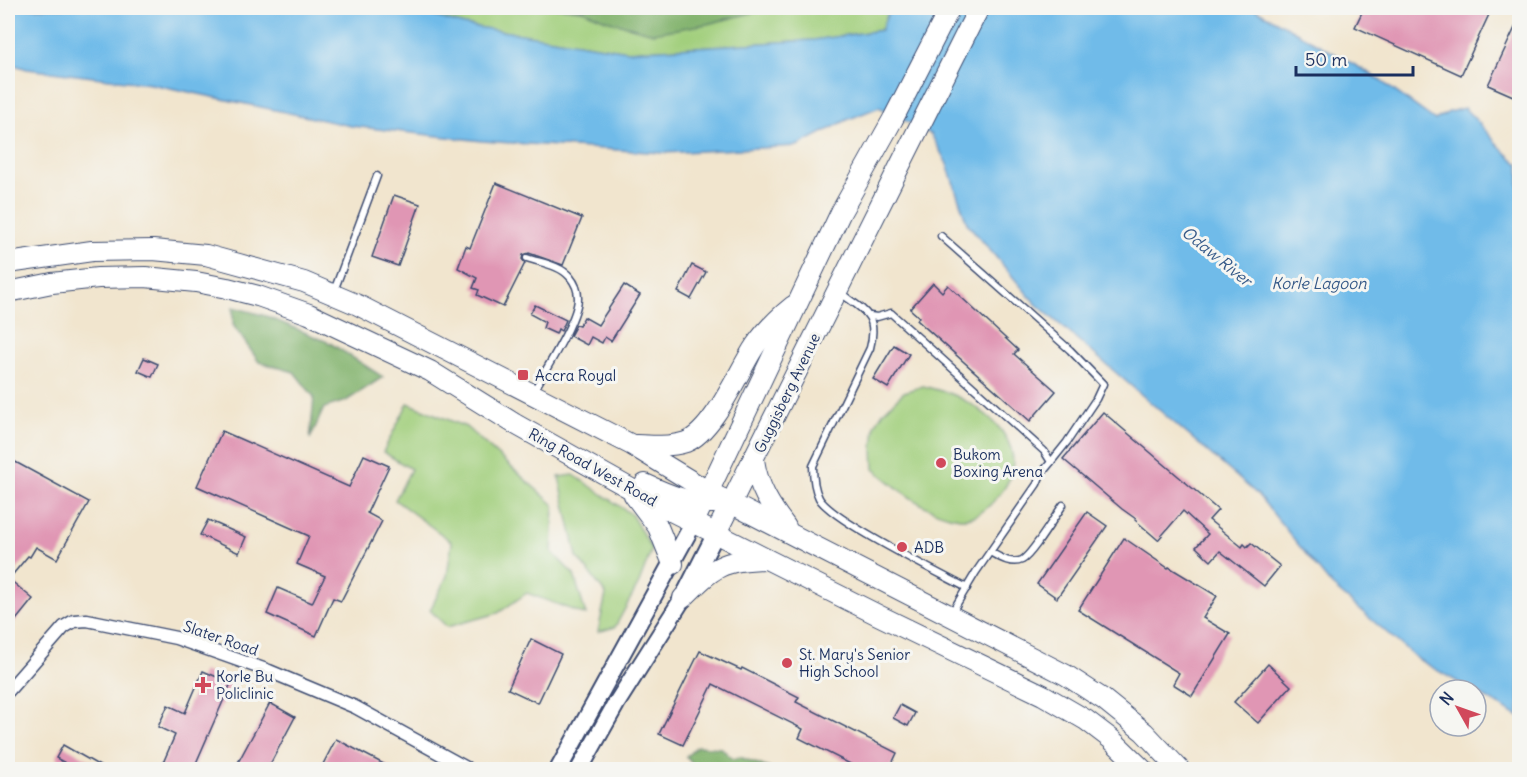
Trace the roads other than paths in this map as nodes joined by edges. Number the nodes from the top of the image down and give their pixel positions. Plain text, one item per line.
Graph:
1 (950, 8) edge
2 (979, 8) edge
3 (377, 176) dead end
4 (940, 236) dead end
5 (820, 253) junction
6 (527, 258) dead end
7 (8, 263) edge
8 (837, 290) junction
9 (8, 292) edge
10 (333, 294) junction
11 (870, 316) junction
12 (430, 372) junction
13 (532, 394) junction
14 (632, 445) junction
15 (754, 460) junction
16 (1051, 462) junction
17 (629, 488) junction
18 (706, 498) junction
19 (732, 502) junction
20 (1063, 505) dead end
21 (694, 522) junction
22 (789, 532) junction
23 (716, 533) junction
24 (990, 552) junction
25 (767, 559) junction
26 (673, 564) junction
27 (967, 588) junction
28 (683, 598) junction
29 (950, 615) junction
30 (8, 691) edge
31 (470, 770) edge
32 (558, 770) edge
33 (579, 770) edge
34 (1143, 770) edge
35 (1180, 770) edge

1 - 5 main road, Guggisberg Avenue
2 - 8 main road, Guggisberg Avenue
3 - 10 lane
4 - 16 lane
5 - 14 main road
5 - 18 main road, Guggisberg Avenue
6 - 13 lane
7 - 10 main road
8 - 11 lane
8 - 15 main road, Guggisberg Avenue
9 - 12 main road, Ring Road West Road
10 - 13 main road
11 - 16 lane
11 - 27 lane
12 - 17 main road, Ring Road West Road
12 - 18 main road
13 - 14 main road
14 - 18 main road
15 - 19 main road, Guggisberg Avenue
15 - 22 main road
16 - 24 lane
17 - 21 main road, Ring Road West Road
17 - 26 main road
18 - 19 main road
18 - 21 main road, Guggisberg Avenue
19 - 22 main road
19 - 23 main road, Guggisberg Avenue
20 - 24 lane
21 - 23 main road, Ring Road West Road
21 - 26 main road, Guggisberg Avenue
22 - 29 main road
23 - 25 main road, Ring Road West Road
23 - 28 main road, Guggisberg Avenue
24 - 27 lane
25 - 28 main road
25 - 34 main road, Ring Road West Road
26 - 32 main road, Guggisberg Avenue
27 - 29 lane
28 - 33 main road, Guggisberg Avenue
29 - 35 main road
30 - 31 street, Slater Road

